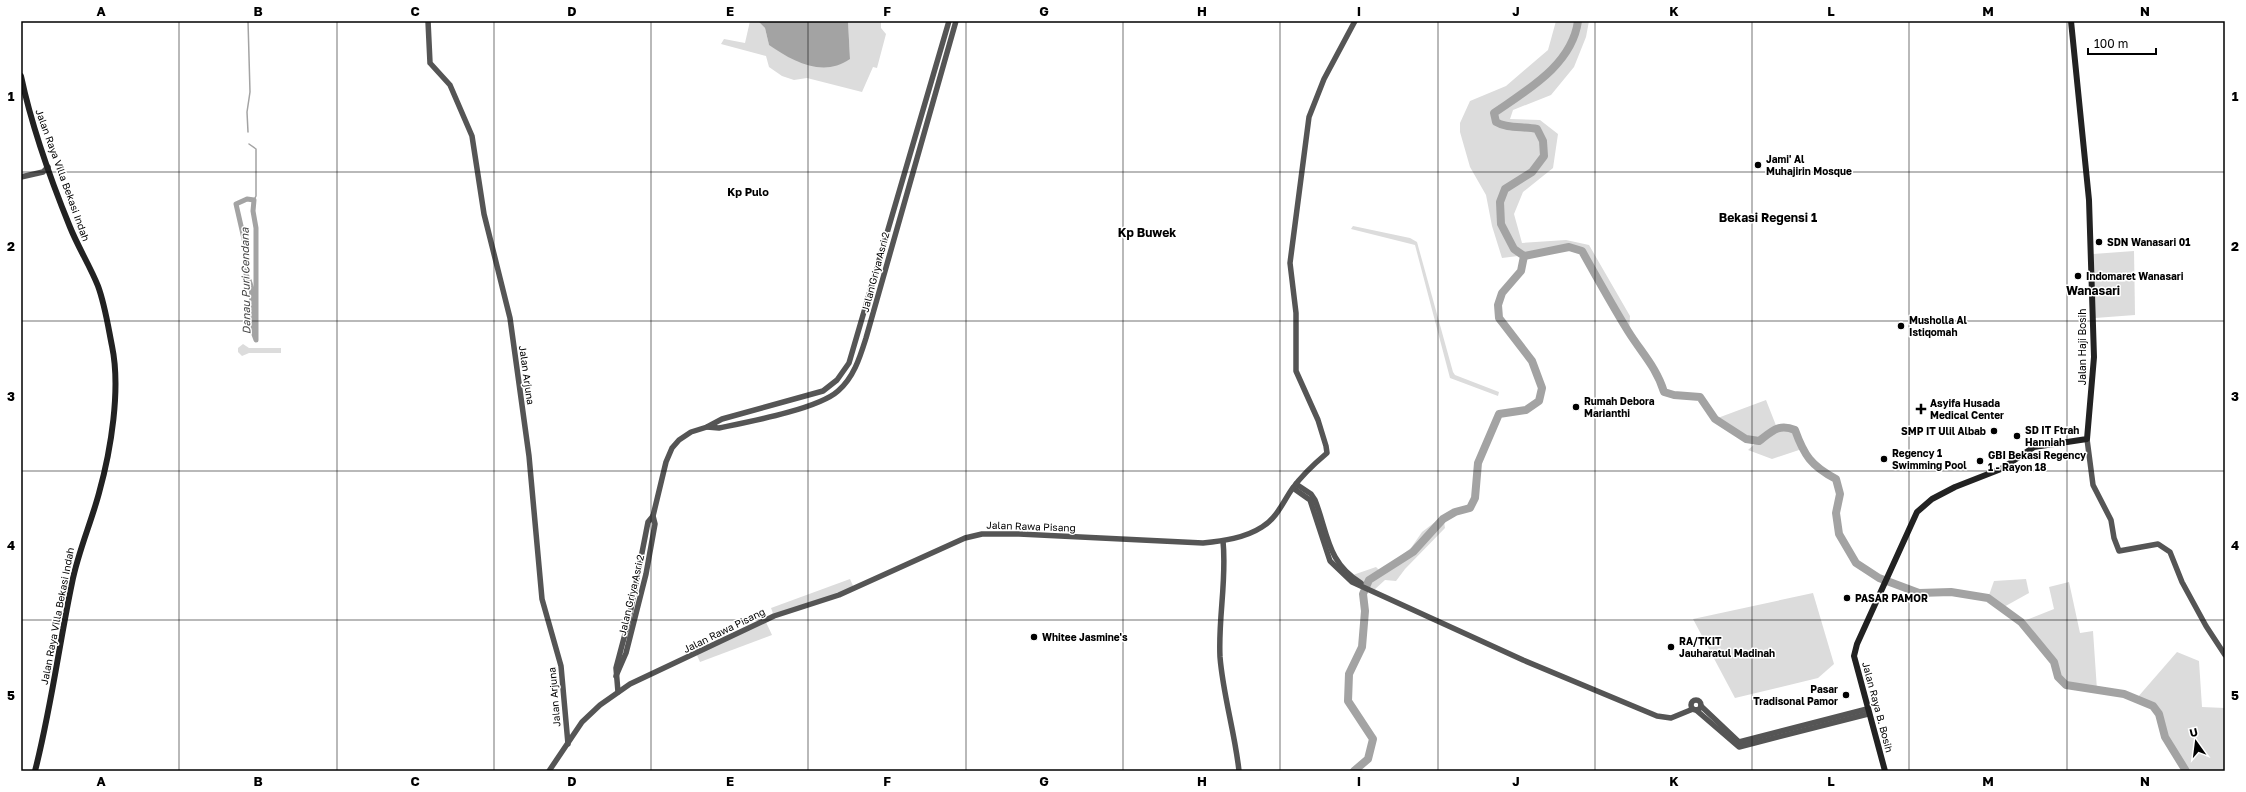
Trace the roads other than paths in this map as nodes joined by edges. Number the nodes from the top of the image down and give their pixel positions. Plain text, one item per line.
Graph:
1 (428, 21) edge
2 (949, 21) edge
3 (956, 21) edge
4 (1355, 21) edge
5 (2071, 21) edge
6 (21, 76) edge
7 (48, 167) junction
8 (21, 177) edge
9 (707, 427) junction
10 (2088, 439) junction
11 (1294, 486) junction
12 (1223, 541) junction
13 (2225, 655) edge
14 (618, 692) junction
15 (1868, 711) junction
16 (568, 744) junction
17 (35, 771) edge
18 (549, 771) edge
19 (1239, 771) edge
20 (1885, 771) edge

1 - 16 street, Jalan Arjuna
2 - 9 street, Jalan Griya Asri 2
3 - 9 street, Jalan Griya Asri 2
4 - 11 street, Jalan Rawa Pisang
5 - 10 main road, Jalan Haji Bosih
6 - 7 main road, Jalan Raya Villa Bekasi Indah
7 - 8 street
7 - 17 main road, Jalan Raya Villa Bekasi Indah
9 - 14 street, Jalan Griya Asri 2
10 - 13 street
10 - 15 main road, Jalan Raya B. Bosih
11 - 12 street, Jalan Rawa Pisang
11 - 15 street
12 - 14 street, Jalan Rawa Pisang
12 - 19 street
14 - 16 street, Jalan Rawa Pisang
15 - 20 main road, Jalan Raya B. Bosih
16 - 18 street, Jalan Rawa Pisang

